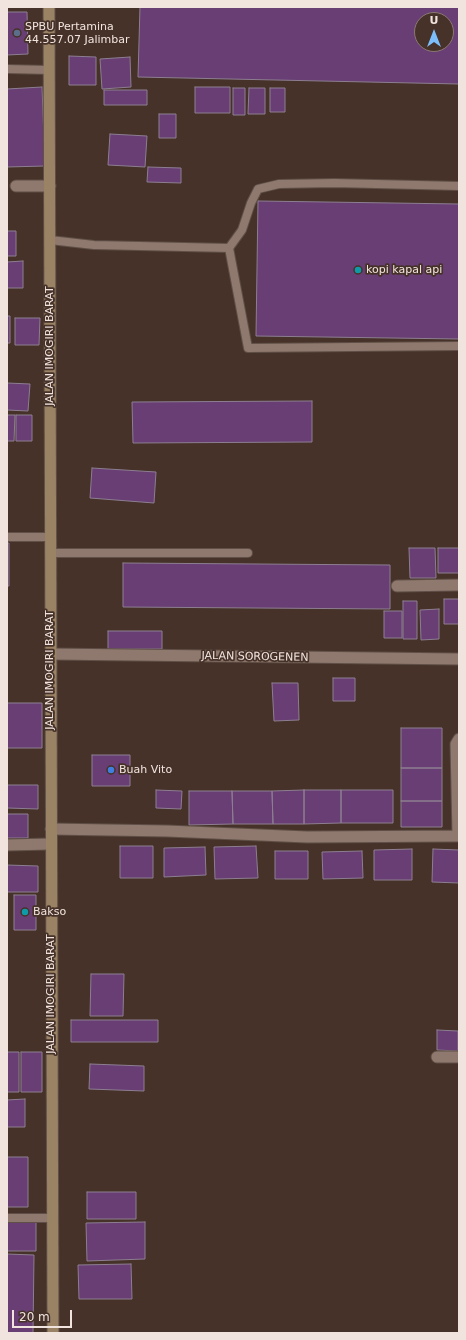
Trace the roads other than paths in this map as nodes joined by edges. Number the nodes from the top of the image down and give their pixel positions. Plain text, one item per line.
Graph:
1 (49, 7) edge
2 (7, 69) edge
3 (49, 70) junction
4 (10, 186) edge
5 (50, 186) junction
6 (459, 186) edge
7 (50, 240) junction
8 (229, 248) junction
9 (459, 346) edge
10 (7, 537) edge
11 (50, 537) junction
12 (50, 553) junction
13 (248, 553) dead end
14 (459, 585) edge
15 (397, 586) dead end
16 (50, 654) junction
17 (459, 659) edge
18 (459, 739) edge
19 (51, 829) junction
20 (459, 836) edge
21 (51, 844) junction
22 (7, 845) edge
23 (437, 1057) dead end
24 (459, 1057) edge
25 (7, 1218) edge
26 (52, 1218) junction
27 (53, 1333) edge

1 - 3 main road, JALAN IMOGIRI BARAT
2 - 3 lane
3 - 5 main road, JALAN IMOGIRI BARAT
4 - 5 street
5 - 7 main road, JALAN IMOGIRI BARAT
6 - 8 lane
7 - 8 lane
7 - 11 main road, JALAN IMOGIRI BARAT
8 - 9 lane
10 - 11 lane
11 - 12 main road, JALAN IMOGIRI BARAT
12 - 13 lane
12 - 16 main road, JALAN IMOGIRI BARAT
14 - 15 street
16 - 17 street, JALAN SOROGENEN
16 - 19 main road, JALAN IMOGIRI BARAT
18 - 20 street
19 - 20 street
19 - 21 main road, JALAN IMOGIRI BARAT
21 - 22 street
21 - 26 main road, JALAN IMOGIRI BARAT
23 - 24 street
25 - 26 lane
26 - 27 main road, JALAN IMOGIRI BARAT

